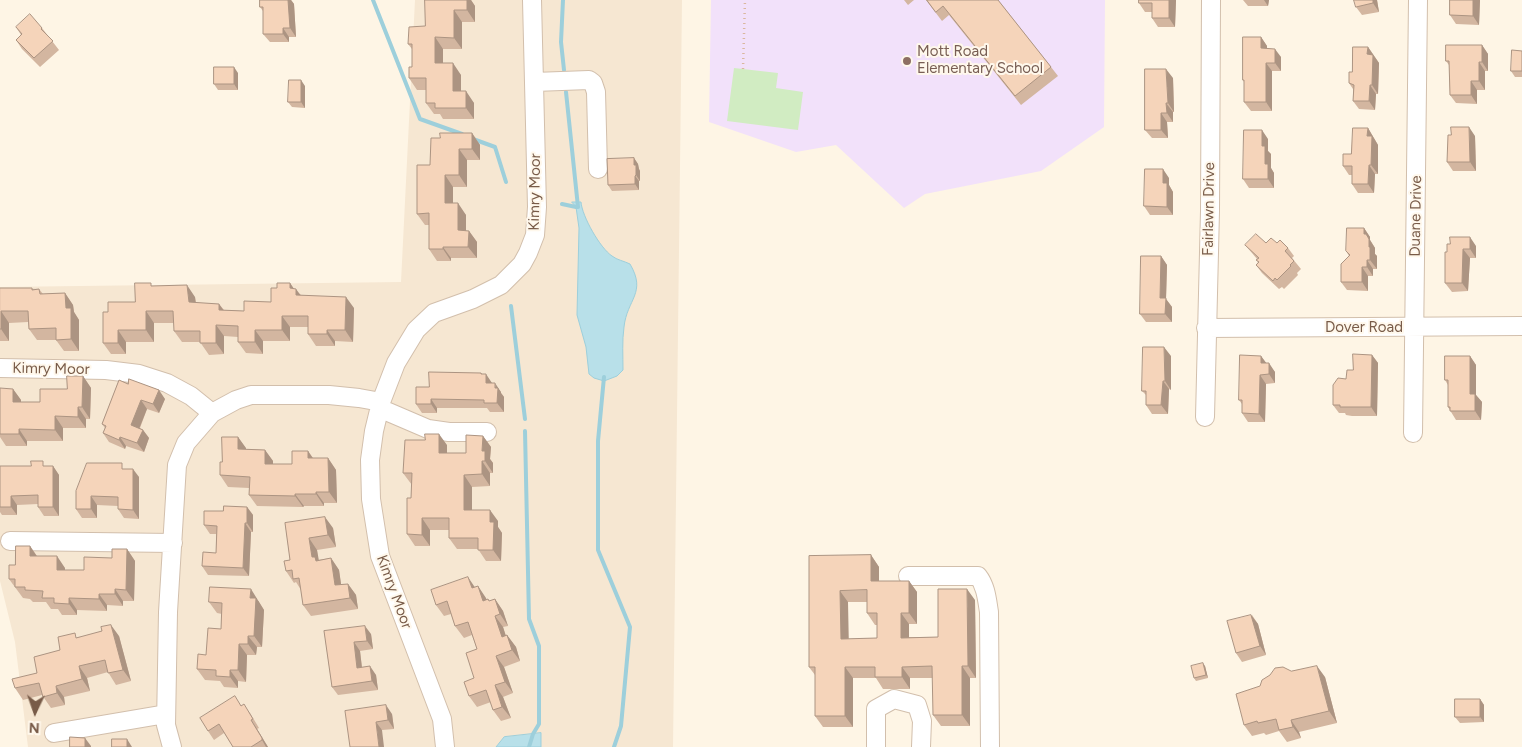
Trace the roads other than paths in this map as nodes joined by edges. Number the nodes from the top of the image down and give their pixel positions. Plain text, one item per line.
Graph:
1 (532, 0) edge
2 (1211, 0) edge
3 (1418, 0) edge
4 (534, 82) junction
5 (598, 169) dead end
6 (1522, 326) edge
7 (1414, 327) junction
8 (1206, 328) junction
9 (0, 368) edge
10 (380, 405) junction
11 (212, 413) junction
12 (1205, 418) dead end
13 (487, 432) dead end
14 (1413, 433) dead end
15 (10, 541) dead end
16 (173, 543) junction
17 (908, 576) dead end
18 (166, 714) junction
19 (54, 733) dead end
20 (172, 747) edge
21 (445, 747) edge
22 (876, 747) edge
23 (921, 747) edge
24 (990, 747) edge

1 - 4 street, Kimry Moor
2 - 8 street, Fairlawn Drive
3 - 7 street, Duane Drive
4 - 5 street
4 - 10 street, Kimry Moor
6 - 7 street, Dover Road
7 - 8 street, Dover Road
7 - 14 street, Duane Drive
8 - 12 street, Fairlawn Drive
9 - 11 street, Kimry Moor
10 - 11 street
10 - 13 street
10 - 21 street, Kimry Moor
11 - 16 street
15 - 16 street
16 - 18 street
17 - 24 street
18 - 19 street
18 - 20 street
22 - 23 street

